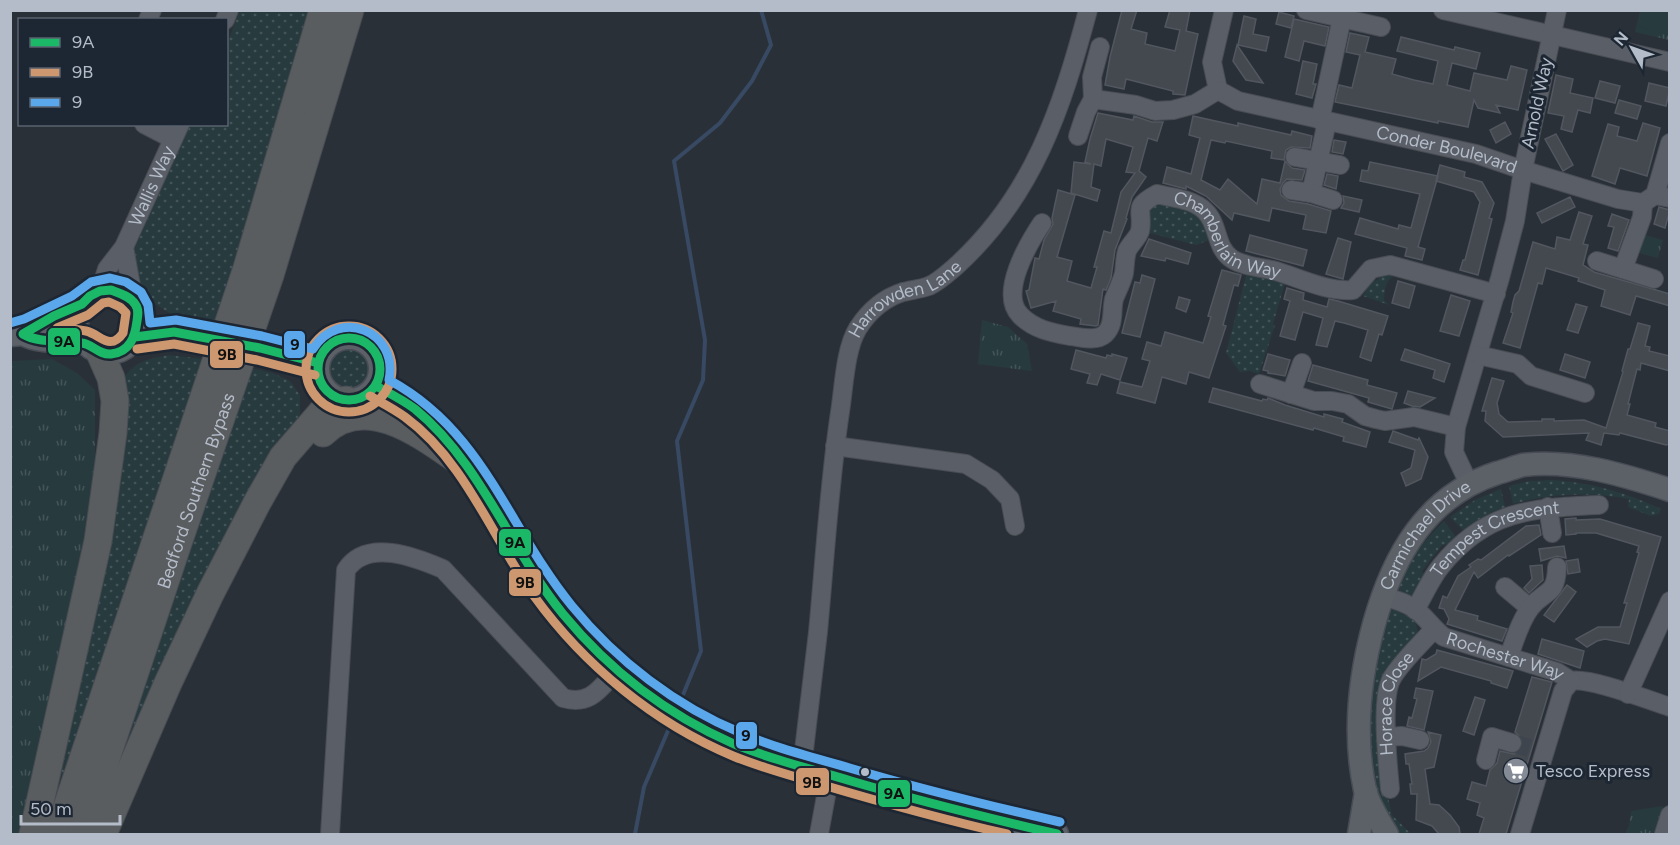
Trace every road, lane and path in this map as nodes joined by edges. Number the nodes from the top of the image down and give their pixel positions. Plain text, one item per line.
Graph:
1 (323, 10) edge
2 (351, 10) edge
3 (1088, 10) edge
4 (1224, 10) edge
5 (1306, 10) edge
6 (1443, 10) edge
7 (1557, 10) edge
8 (1342, 18) junction
9 (1382, 27) dead end
10 (1551, 36) junction
11 (1100, 46) dead end
12 (1670, 62) edge
13 (1218, 90) junction
14 (1093, 99) junction
15 (1323, 121) junction
16 (152, 126) edge
17 (177, 132) edge
18 (1078, 136) dead end
19 (1670, 143) edge
20 (1295, 157) dead end
21 (1318, 160) junction
22 (1340, 165) dead end
23 (1523, 170) junction
24 (1291, 190) dead end
25 (1311, 193) junction
26 (1656, 199) edge
27 (1333, 200) dead end
28 (1042, 223) dead end
29 (124, 247) junction
30 (1597, 261) dead end
31 (1623, 269) junction
32 (1654, 279) dead end
33 (1496, 294) junction
34 (91, 297) junction
35 (134, 302) junction
36 (174, 332) junction
37 (17, 334) edge
38 (135, 338) junction
39 (93, 348) junction
40 (1478, 355) junction
41 (318, 363) junction
42 (1302, 363) dead end
43 (1260, 384) dead end
44 (376, 386) junction
45 (1585, 393) dead end
46 (1291, 394) junction
47 (346, 400) junction
48 (1456, 428) junction
49 (835, 446) junction
50 (466, 466) junction
51 (1469, 484) junction
52 (1670, 490) edge
53 (258, 501) junction
54 (1599, 505) dead end
55 (1548, 507) junction
56 (1015, 526) dead end
57 (1552, 533) dead end
58 (1557, 567) dead end
59 (1505, 587) dead end
60 (1382, 596) junction
61 (1670, 601) edge
62 (1530, 608) junction
63 (1416, 610) junction
64 (1434, 629) junction
65 (1509, 657) junction
66 (617, 670) junction
67 (1571, 681) junction
68 (1628, 694) junction
69 (1670, 707) edge
70 (1386, 737) junction
71 (1420, 740) dead end
72 (1512, 743) tunnel mouth
73 (1486, 760) dead end
74 (802, 767) junction
75 (830, 774) junction
76 (1390, 789) dead end
77 (1366, 792) junction
78 (1670, 815) edge
79 (33, 834) edge
80 (58, 834) edge
81 (81, 834) edge
82 (103, 834) edge
83 (330, 834) edge
84 (819, 834) edge
85 (1057, 834) edge
86 (1359, 834) edge
87 (1387, 834) edge
88 (1520, 834) edge
89 (1664, 834) edge

1 - 80 highway, Bedford Southern Bypass
2 - 81 highway, Bedford Southern Bypass
3 - 49 street, Harrowden Lane
4 - 13 street
5 - 8 street
6 - 10 street
7 - 10 street, Arnold Way
8 - 9 street
8 - 15 street
10 - 12 street
10 - 23 street, Arnold Way
11 - 14 street
13 - 14 street
13 - 15 street, Conder Boulevard
14 - 18 street
15 - 21 street
15 - 23 street, Conder Boulevard
16 - 17 street
17 - 29 street, Wallis Way
19 - 26 street
20 - 21 street
21 - 22 street
21 - 25 street
23 - 26 street
23 - 33 street, Conder Boulevard
24 - 25 street
25 - 27 street
26 - 31 street
28 - 33 street, Chamberlain Way
29 - 34 street, Wallis Way
29 - 35 street, Wallis Way
30 - 31 street
31 - 32 street
33 - 40 street, Conder Boulevard
34 - 35 main road
34 - 37 main road
34 - 39 main road
35 - 36 main road
35 - 38 main road
36 - 38 main road
36 - 41 main road, bridge
37 - 39 main road
38 - 39 main road
39 - 79 highway
40 - 45 street
40 - 48 street, Conder Boulevard
41 - 44 main road
41 - 47 main road
42 - 46 street
43 - 46 street
44 - 47 main road
44 - 50 main road
46 - 48 street
47 - 53 highway
48 - 51 street, Conder Boulevard
49 - 56 street
49 - 74 street, Harrowden Lane
50 - 53 highway
50 - 66 main road
51 - 52 main road, Carmichael Drive
51 - 60 main road, Carmichael Drive
53 - 82 highway
54 - 55 street, Tempest Crescent
55 - 57 street
55 - 63 street, Tempest Crescent
58 - 62 street
59 - 62 street
60 - 63 street, Rochester Way
60 - 77 main road, Carmichael Drive
61 - 68 street
62 - 65 street
63 - 64 street, Rochester Way
64 - 65 street, Rochester Way
64 - 70 street, Horace Close
65 - 67 street, Rochester Way
66 - 74 main road
66 - 83 street
67 - 68 street, Rochester Way
67 - 88 street
68 - 69 street, Rochester Way
70 - 71 street
70 - 76 street, Horace Close
72 - 73 street
74 - 75 main road
75 - 84 street
75 - 85 main road
77 - 86 main road, Carmichael Drive
77 - 87 main road, Carmichael Drive
78 - 89 street

